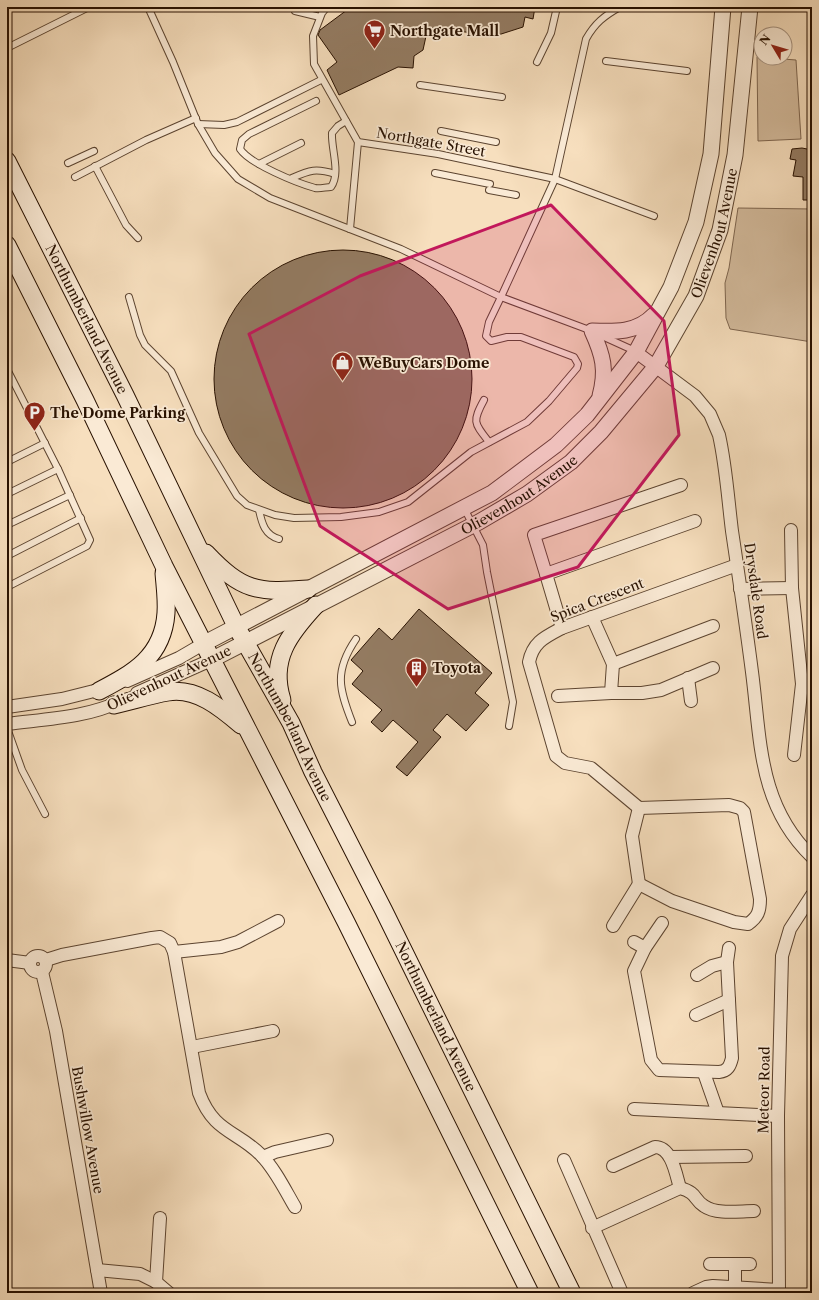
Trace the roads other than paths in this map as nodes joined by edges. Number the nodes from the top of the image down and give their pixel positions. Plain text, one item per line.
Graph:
1 (89, 7) edge
2 (148, 7) edge
3 (327, 7) edge
4 (557, 7) edge
5 (620, 7) edge
6 (723, 7) edge
7 (750, 7) edge
8 (295, 11) dead end
9 (320, 17) junction
10 (7, 48) edge
11 (606, 61) dead end
12 (537, 62) dead end
13 (687, 71) dead end
14 (321, 80) junction
15 (420, 85) dead end
16 (502, 97) dead end
17 (316, 101) dead end
18 (197, 121) junction
19 (346, 121) junction
20 (441, 131) dead end
21 (358, 142) junction
22 (496, 142) dead end
23 (301, 143) dead end
24 (94, 152) dead end
25 (7, 161) edge
26 (68, 163) dead end
27 (259, 164) junction
28 (96, 166) junction
29 (435, 173) dead end
30 (335, 174) junction
31 (75, 177) dead end
32 (292, 178) junction
33 (555, 179) junction
34 (516, 195) dead end
35 (654, 216) dead end
36 (350, 229) junction
37 (138, 238) dead end
38 (7, 245) edge
39 (129, 297) dead end
40 (501, 297) junction
41 (659, 310) junction
42 (592, 331) junction
43 (636, 352) junction
44 (656, 366) junction
45 (7, 369) edge
46 (484, 400) dead end
47 (598, 401) junction
48 (489, 442) junction
49 (45, 443) junction
50 (7, 462) edge
51 (58, 469) junction
52 (681, 485) dead end
53 (7, 494) edge
54 (70, 495) junction
55 (464, 508) junction
56 (259, 510) junction
57 (81, 518) junction
58 (695, 520) dead end
59 (7, 525) edge
60 (472, 525) junction
61 (791, 530) dead end
62 (280, 539) dead end
63 (196, 543) junction
64 (7, 556) edge
65 (737, 565) junction
66 (164, 566) junction
67 (546, 574) junction
68 (7, 587) edge
69 (792, 588) junction
70 (740, 589) junction
71 (308, 590) junction
72 (316, 605) junction
73 (592, 617) junction
74 (236, 626) junction
75 (713, 626) dead end
76 (562, 628) junction
77 (356, 639) dead end
78 (244, 642) junction
79 (203, 644) junction
80 (211, 660) junction
81 (613, 664) junction
82 (713, 668) dead end
83 (688, 678) junction
84 (99, 691) junction
85 (611, 694) junction
86 (558, 696) dead end
87 (691, 701) dead end
88 (114, 705) junction
89 (7, 707) edge
90 (352, 722) dead end
91 (7, 724) edge
92 (291, 724) junction
93 (509, 726) dead end
94 (7, 728) edge
95 (247, 731) junction
96 (794, 755) dead end
97 (639, 808) junction
98 (45, 814) dead end
99 (812, 857) edge
100 (639, 884) junction
101 (812, 896) edge
102 (278, 921) dead end
103 (662, 923) dead end
104 (613, 926) dead end
105 (729, 948) dead end
106 (174, 952) junction
107 (7, 960) edge
108 (46, 960) junction
109 (727, 962) junction
110 (30, 963) junction
111 (42, 972) junction
112 (697, 975) dead end
113 (729, 1000) junction
114 (696, 1015) dead end
115 (273, 1031) dead end
116 (192, 1047) junction
117 (704, 1073) junction
118 (634, 1109) dead end
119 (718, 1113) junction
120 (778, 1116) junction
121 (327, 1140) dead end
122 (746, 1156) dead end
123 (263, 1157) junction
124 (670, 1157) junction
125 (564, 1160) dead end
126 (613, 1166) dead end
127 (680, 1188) junction
128 (295, 1207) dead end
129 (754, 1211) dead end
130 (160, 1218) dead end
131 (592, 1228) junction
132 (710, 1264) dead end
133 (735, 1264) junction
134 (750, 1264) dead end
135 (97, 1270) junction
136 (156, 1282) junction
137 (735, 1287) junction
138 (721, 1290) edge
139 (779, 1291) edge
140 (101, 1293) edge
141 (169, 1293) edge
142 (530, 1293) edge
143 (572, 1293) edge
144 (622, 1293) edge
145 (693, 1293) edge

1 - 10 lane
2 - 18 lane
3 - 9 lane, Northgate Street
4 - 12 lane
5 - 33 lane
6 - 41 street, Olievenhout Avenue
7 - 44 street, Olievenhout Avenue
8 - 9 lane
9 - 14 lane, Northgate Street
11 - 13 lane
14 - 18 lane
14 - 19 lane, Northgate Street
15 - 16 lane
17 - 27 lane
18 - 28 lane
18 - 36 lane
19 - 21 lane, Northgate Street
19 - 30 lane
20 - 22 lane
21 - 33 lane, Northgate Street
21 - 36 lane
23 - 27 lane
24 - 26 lane
25 - 63 main road, Northumberland Avenue
27 - 32 lane
28 - 31 lane
28 - 37 lane
29 - 34 lane
30 - 32 lane
30 - 32 lane
33 - 35 lane, Northgate Street
33 - 40 lane
36 - 40 lane
38 - 66 main road
39 - 56 lane
40 - 42 lane
40 - 48 lane
41 - 42 street
41 - 43 street, Olievenhout Avenue
42 - 43 lane
42 - 47 street
43 - 44 street, Drysdale Road
43 - 47 street, Olievenhout Avenue
44 - 60 street, Olievenhout Avenue
44 - 65 street, Drysdale Road
45 - 49 lane
46 - 48 lane
47 - 55 street, Olievenhout Avenue
48 - 56 lane
49 - 50 lane
49 - 51 lane
51 - 53 lane
51 - 54 lane
52 - 67 street
54 - 57 lane
54 - 59 lane
55 - 60 lane
55 - 71 street, Olievenhout Avenue
56 - 62 lane
57 - 64 lane
57 - 68 lane
58 - 67 street
60 - 72 street, Olievenhout Avenue
60 - 93 lane
61 - 69 street
63 - 71 main road
63 - 74 main road, Northumberland Avenue
65 - 70 street, Drysdale Road
65 - 73 street, Spica Crescent
66 - 79 main road
66 - 84 main road
67 - 76 street
69 - 70 street
69 - 96 street
70 - 99 street, Drysdale Road
71 - 74 street, Olievenhout Avenue
72 - 78 street, Olievenhout Avenue
72 - 92 main road
73 - 76 street, Spica Crescent
73 - 81 street
74 - 78 main road, Northumberland Avenue
74 - 79 street, Olievenhout Avenue
75 - 81 street
76 - 97 street, Spica Crescent
77 - 90 lane
78 - 80 street, Olievenhout Avenue
78 - 92 main road, Northumberland Avenue
79 - 80 main road
79 - 84 street, Olievenhout Avenue
80 - 88 street, Olievenhout Avenue
80 - 95 main road
81 - 85 street
82 - 83 street
83 - 85 street
83 - 87 street
84 - 89 street, Olievenhout Avenue
85 - 86 street
88 - 91 street, Olievenhout Avenue
88 - 95 main road
92 - 143 main road, Northumberland Avenue
94 - 98 lane
95 - 142 main road
97 - 100 street
97 - 100 street
100 - 104 street
101 - 120 street, Meteor Road
102 - 106 street
103 - 117 street
105 - 109 street
106 - 108 street
106 - 116 street
107 - 110 street
108 - 110 street
108 - 111 street
109 - 112 street
109 - 113 street
110 - 111 street
111 - 135 street, Bushwillow Avenue
113 - 114 street
113 - 117 street
115 - 116 street
116 - 123 street
117 - 119 street
118 - 119 street
119 - 120 street
120 - 139 street, Meteor Road
121 - 123 street
122 - 124 street
123 - 128 street
124 - 126 street
124 - 127 street
125 - 131 street
127 - 129 street
127 - 131 street
130 - 136 street
131 - 144 street
132 - 133 street
133 - 134 street
133 - 137 street
135 - 136 street
135 - 140 street, Bushwillow Avenue
136 - 141 street
137 - 138 street
137 - 139 street
138 - 145 street

